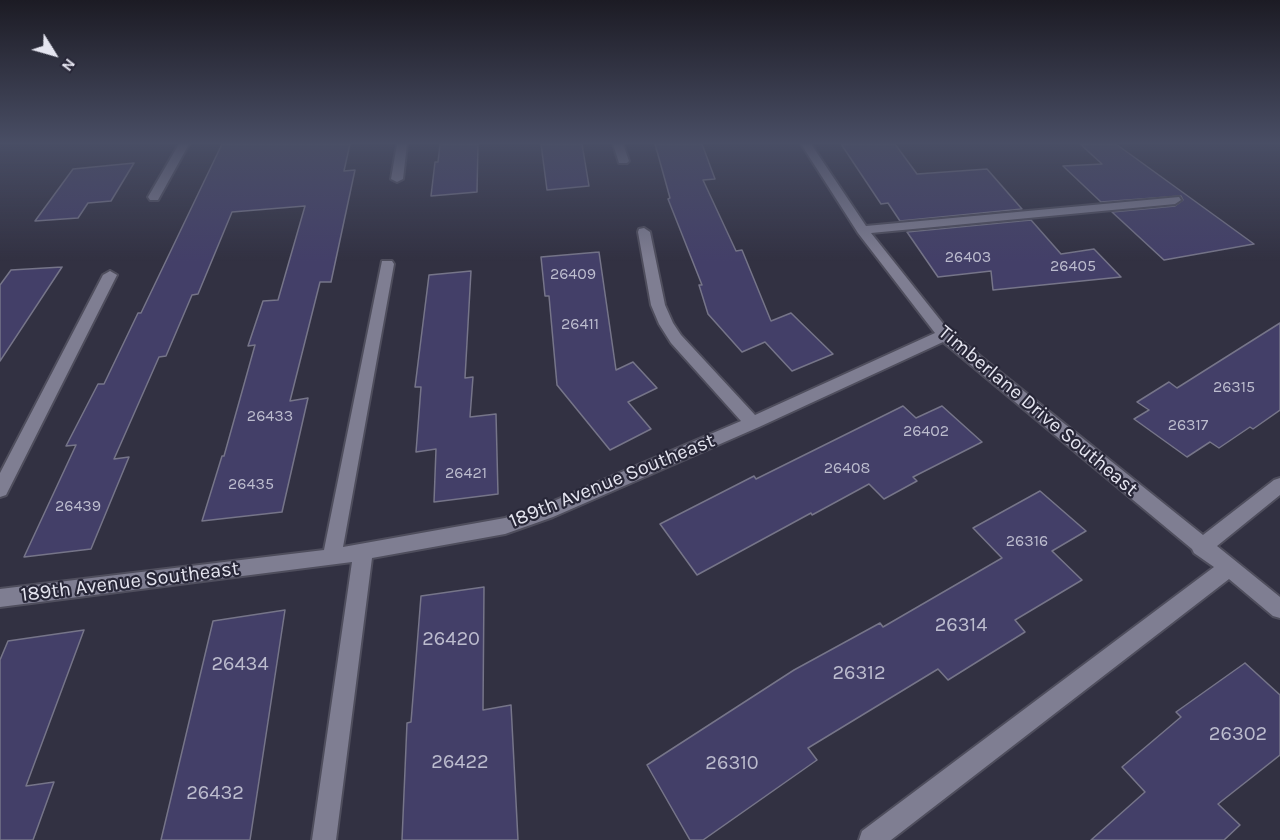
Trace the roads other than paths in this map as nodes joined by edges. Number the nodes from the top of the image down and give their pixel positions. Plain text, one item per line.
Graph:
1 (162, 183) edge
2 (832, 183) edge
3 (154, 197) dead end
4 (1175, 200) dead end
5 (862, 230) junction
6 (644, 232) dead end
7 (387, 264) dead end
8 (110, 275) dead end
9 (944, 335) junction
10 (753, 423) junction
11 (1280, 486) edge
12 (0, 490) edge
13 (1201, 547) junction
14 (363, 552) junction
15 (332, 557) junction
16 (1228, 568) junction
17 (0, 598) edge
18 (1280, 609) edge
19 (324, 840) edge
20 (871, 840) edge

1 - 3 street
2 - 5 street, Timberlane Drive Southeast
4 - 5 street
5 - 9 street, Timberlane Drive Southeast
6 - 10 street
7 - 15 street
8 - 12 street
9 - 10 street, 189th Avenue Southeast
9 - 13 street, Timberlane Drive Southeast
10 - 14 street, 189th Avenue Southeast
11 - 13 street
13 - 16 street, Timberlane Drive Southeast
14 - 15 street, 189th Avenue Southeast
14 - 19 street
15 - 17 street, 189th Avenue Southeast
16 - 18 street, Timberlane Drive Southeast
16 - 20 street

